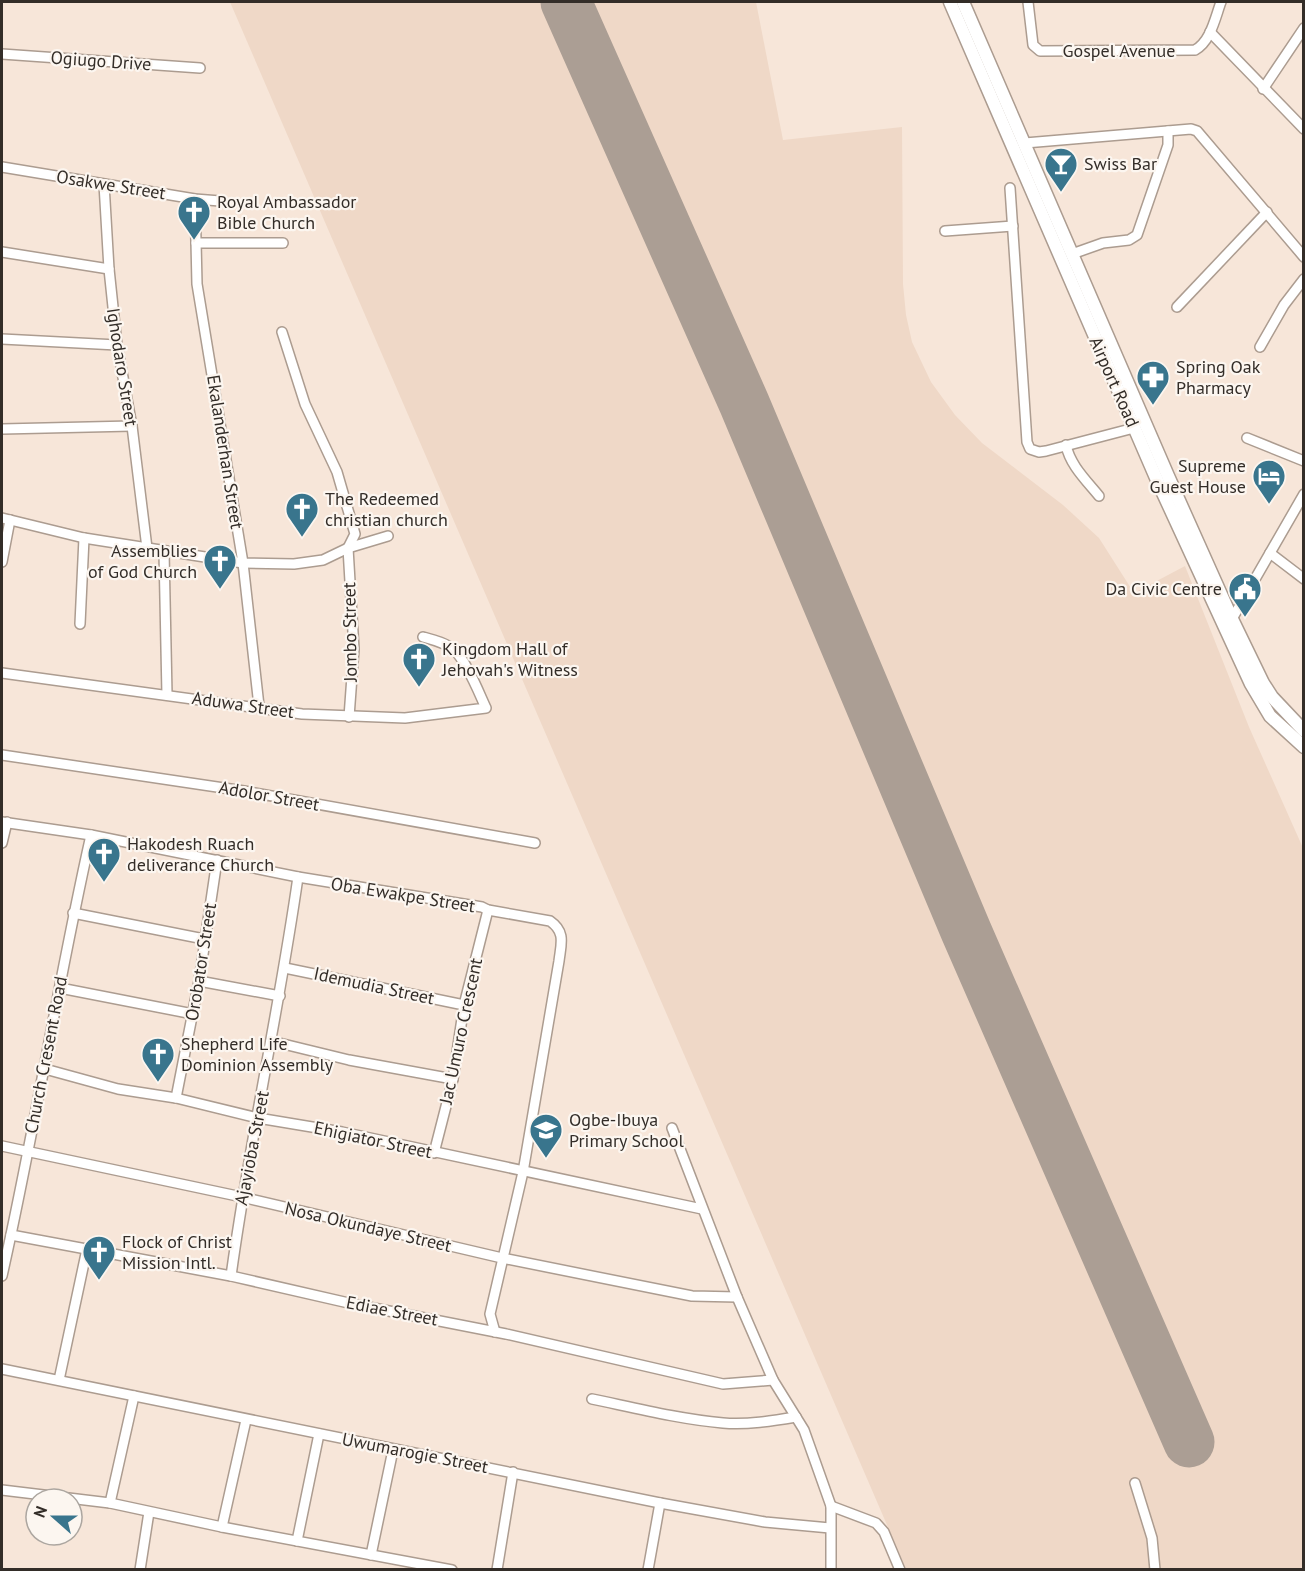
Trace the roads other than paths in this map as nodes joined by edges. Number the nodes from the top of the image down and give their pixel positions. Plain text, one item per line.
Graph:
1 (951, 2) edge
2 (963, 2) edge
3 (1028, 2) edge
4 (1221, 2) edge
5 (1304, 28) edge
6 (1210, 32) junction
7 (2, 54) edge
8 (200, 68) dead end
9 (1263, 89) junction
10 (1304, 129) edge
11 (1168, 130) junction
12 (1025, 143) junction
13 (2, 167) edge
14 (104, 184) junction
15 (1010, 188) dead end
16 (195, 199) junction
17 (220, 201) dead end
18 (1267, 212) junction
19 (1013, 226) junction
20 (945, 231) dead end
21 (196, 243) junction
22 (283, 243) dead end
23 (2, 252) edge
24 (1072, 254) junction
25 (1304, 257) edge
26 (109, 268) junction
27 (1304, 279) edge
28 (1177, 307) dead end
29 (282, 332) dead end
30 (2, 339) edge
31 (117, 345) junction
32 (1260, 346) dead end
33 (132, 426) junction
34 (1134, 428) junction
35 (2, 429) edge
36 (1247, 438) dead end
37 (1066, 446) junction
38 (1304, 461) edge
39 (1163, 478) junction
40 (1304, 494) edge
41 (1099, 495) dead end
42 (6, 519) edge
43 (388, 536) dead end
44 (84, 538) junction
45 (147, 548) junction
46 (348, 548) junction
47 (164, 552) junction
48 (1270, 554) junction
49 (2, 562) edge
50 (243, 563) junction
51 (1304, 579) edge
52 (1232, 619) junction
53 (80, 624) dead end
54 (423, 637) dead end
55 (2, 673) edge
56 (167, 695) junction
57 (259, 706) junction
58 (349, 717) junction
59 (1304, 731) edge
60 (1304, 747) edge
61 (2, 754) edge
62 (4, 822) edge
63 (91, 835) junction
64 (2, 843) edge
65 (535, 843) dead end
66 (218, 860) junction
67 (298, 878) junction
68 (488, 910) junction
69 (73, 913) junction
70 (204, 939) junction
71 (285, 968) junction
72 (199, 981) junction
73 (60, 988) junction
74 (280, 996) junction
75 (464, 1005) junction
76 (193, 1014) junction
77 (271, 1041) junction
78 (45, 1069) junction
79 (453, 1079) junction
80 (176, 1098) junction
81 (258, 1118) junction
82 (672, 1128) dead end
83 (2, 1146) edge
84 (26, 1152) junction
85 (434, 1153) junction
86 (523, 1172) junction
87 (242, 1197) junction
88 (702, 1209) junction
89 (11, 1235) junction
90 (87, 1249) junction
91 (502, 1258) junction
92 (2, 1276) edge
93 (231, 1276) junction
94 (737, 1297) junction
95 (495, 1332) junction
96 (2, 1369) edge
97 (59, 1380) junction
98 (773, 1380) junction
99 (134, 1396) junction
100 (592, 1399) dead end
101 (796, 1417) junction
102 (246, 1420) junction
103 (320, 1434) junction
104 (393, 1450) junction
105 (513, 1472) junction
106 (1135, 1483) dead end
107 (2, 1490) edge
108 (110, 1503) junction
109 (660, 1503) junction
110 (831, 1506) junction
111 (149, 1512) junction
112 (222, 1527) junction
113 (830, 1528) junction
114 (297, 1541) junction
115 (371, 1555) junction
116 (140, 1569) edge
117 (452, 1569) edge
118 (497, 1569) edge
119 (648, 1569) edge
120 (831, 1569) edge
121 (900, 1569) edge
122 (1155, 1569) edge

1 - 34 main road, Airport Road
2 - 12 main road, Airport Road
3 - 6 street, Gospel Avenue
4 - 6 street, Gospel Avenue
5 - 9 street
6 - 9 street
7 - 8 street, Ogiugo Drive
9 - 10 street
11 - 12 street
11 - 18 street
11 - 24 street
12 - 24 main road, Airport Road
13 - 14 street, Osakwe Street
14 - 16 street, Osakwe Street
14 - 26 street, Ighodaro Street
15 - 19 street
16 - 17 street, Osakwe Street
16 - 21 street, Ekalanderhan Street
18 - 25 street
18 - 28 street
19 - 20 street
19 - 37 street
21 - 22 street
21 - 50 street, Ekalanderhan Street
23 - 26 street
24 - 39 main road, Airport Road
26 - 31 street, Ighodaro Street
27 - 32 street
29 - 46 street, Jombo Street
30 - 31 street
31 - 33 street, Ighodaro Street
33 - 35 street
33 - 45 street, Ighodaro Street
34 - 37 street
34 - 39 main road, Airport Road
36 - 38 street
37 - 41 street
39 - 52 main road, Airport Road
39 - 60 main road, Airport Road
40 - 48 street
42 - 44 street
42 - 49 street
43 - 46 street
44 - 45 street
44 - 53 street
45 - 47 street
46 - 50 street
46 - 58 street, Jombo Street
47 - 50 street
47 - 56 street
48 - 51 street
48 - 52 street
50 - 57 street, Ekalanderhan Street
52 - 59 main road, Airport Road
54 - 58 street, Aduwa Street
55 - 56 street, Aduwa Street
56 - 57 street, Aduwa Street
57 - 58 street, Aduwa Street
61 - 65 street, Adolor Street
62 - 63 street, Oba Ewakpe Street
62 - 64 street
63 - 66 street, Oba Ewakpe Street
63 - 69 street, Church Cresent Road
66 - 67 street, Oba Ewakpe Street
66 - 70 street, Orobator Street
67 - 68 street, Oba Ewakpe Street
67 - 71 street, Ajayioba Street
68 - 75 street, Jac Umuro Crescent
68 - 86 street, Oba Ewakpe Street
69 - 70 street
69 - 73 street, Church Cresent Road
70 - 72 street, Orobator Street
71 - 74 street, Ajayioba Street
71 - 75 street, Idemudia Street
72 - 74 street
72 - 76 street, Orobator Street
73 - 76 street
73 - 78 street, Church Cresent Road
74 - 77 street, Ajayioba Street
75 - 79 street, Jac Umuro Crescent
76 - 80 street, Orobator Street
77 - 79 street
77 - 81 street, Ajayioba Street
78 - 80 street, Ehigiator Street
78 - 84 street, Church Cresent Road
79 - 85 street, Jac Umuro Crescent
80 - 81 street, Ehigiator Street
81 - 85 street, Ehigiator Street
81 - 87 street, Ajayioba Street
82 - 88 street
83 - 84 street, Nosa Okundaye Street
84 - 87 street, Nosa Okundaye Street
84 - 89 street, Church Cresent Road
85 - 86 street, Ehigiator Street
86 - 88 street, Ehigiator Street
86 - 91 street
87 - 91 street, Nosa Okundaye Street
87 - 93 street, Ajayioba Street
88 - 94 street
89 - 90 street, Ediae Street
89 - 92 street, Church Cresent Road
90 - 93 street, Ediae Street
90 - 97 street
91 - 94 street, Nosa Okundaye Street
91 - 95 street
93 - 95 street, Ediae Street
94 - 98 street
95 - 98 street, Ediae Street
96 - 97 street, Uwumarogie Street
97 - 99 street, Uwumarogie Street
98 - 101 street
99 - 102 street, Uwumarogie Street
99 - 108 street
100 - 101 street
101 - 110 street
102 - 103 street, Uwumarogie Street
102 - 112 street
103 - 104 street, Uwumarogie Street
103 - 114 street
104 - 105 street, Uwumarogie Street
104 - 115 street
105 - 109 street, Uwumarogie Street
105 - 118 street
106 - 122 street
107 - 108 street
108 - 111 street
109 - 113 street, Uwumarogie Street
109 - 119 street
110 - 113 street
110 - 121 street
111 - 112 street
111 - 116 street
112 - 114 street
113 - 120 street
114 - 115 street
115 - 117 street

